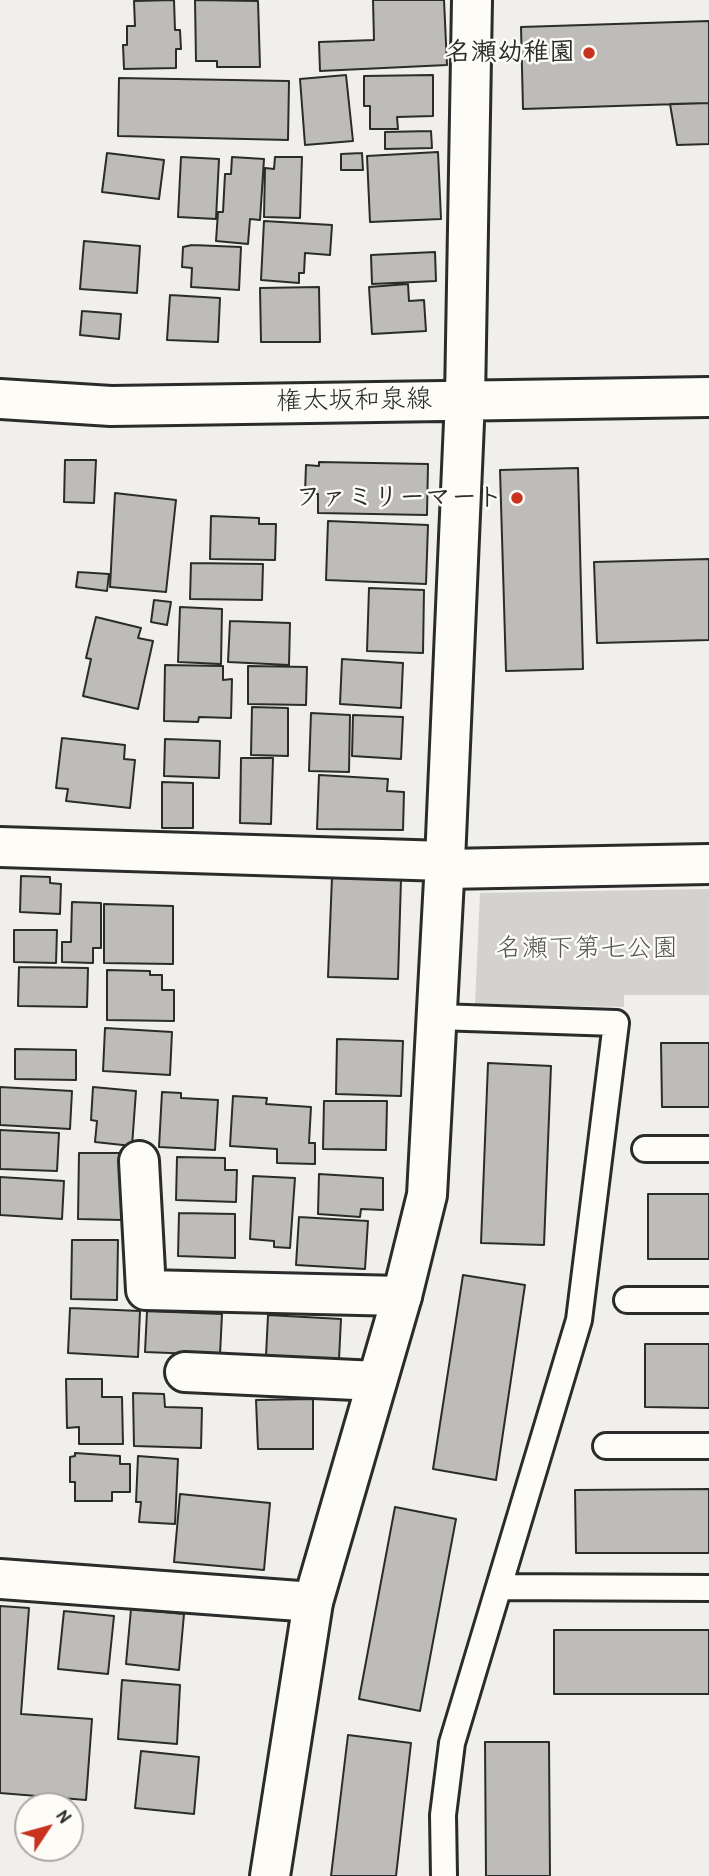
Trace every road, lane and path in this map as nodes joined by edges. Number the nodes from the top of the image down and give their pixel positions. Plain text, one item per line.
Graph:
1 (472, 0) edge
2 (709, 397) edge
3 (0, 399) edge
4 (465, 399) junction
5 (0, 847) edge
6 (709, 864) edge
7 (445, 865) junction
8 (437, 1017) junction
9 (645, 1149) dead end
10 (709, 1149) edge
11 (139, 1161) dead end
12 (402, 1296) junction
13 (627, 1300) dead end
14 (709, 1300) edge
15 (185, 1372) dead end
16 (377, 1381) junction
17 (606, 1446) dead end
18 (709, 1446) edge
19 (0, 1579) edge
20 (499, 1587) junction
21 (709, 1588) edge
22 (313, 1602) junction
23 (270, 1876) edge
24 (444, 1876) edge

1 - 4 street
2 - 4 street, 権太坂和泉線
3 - 4 street, 権太坂和泉線
4 - 7 street
5 - 7 street
6 - 7 street
7 - 8 street
8 - 12 street
8 - 20 lane
9 - 10 lane
11 - 12 street
12 - 16 street
13 - 14 lane
15 - 16 street
16 - 22 street
17 - 18 lane
19 - 22 street
20 - 21 lane
20 - 24 lane
22 - 23 street

